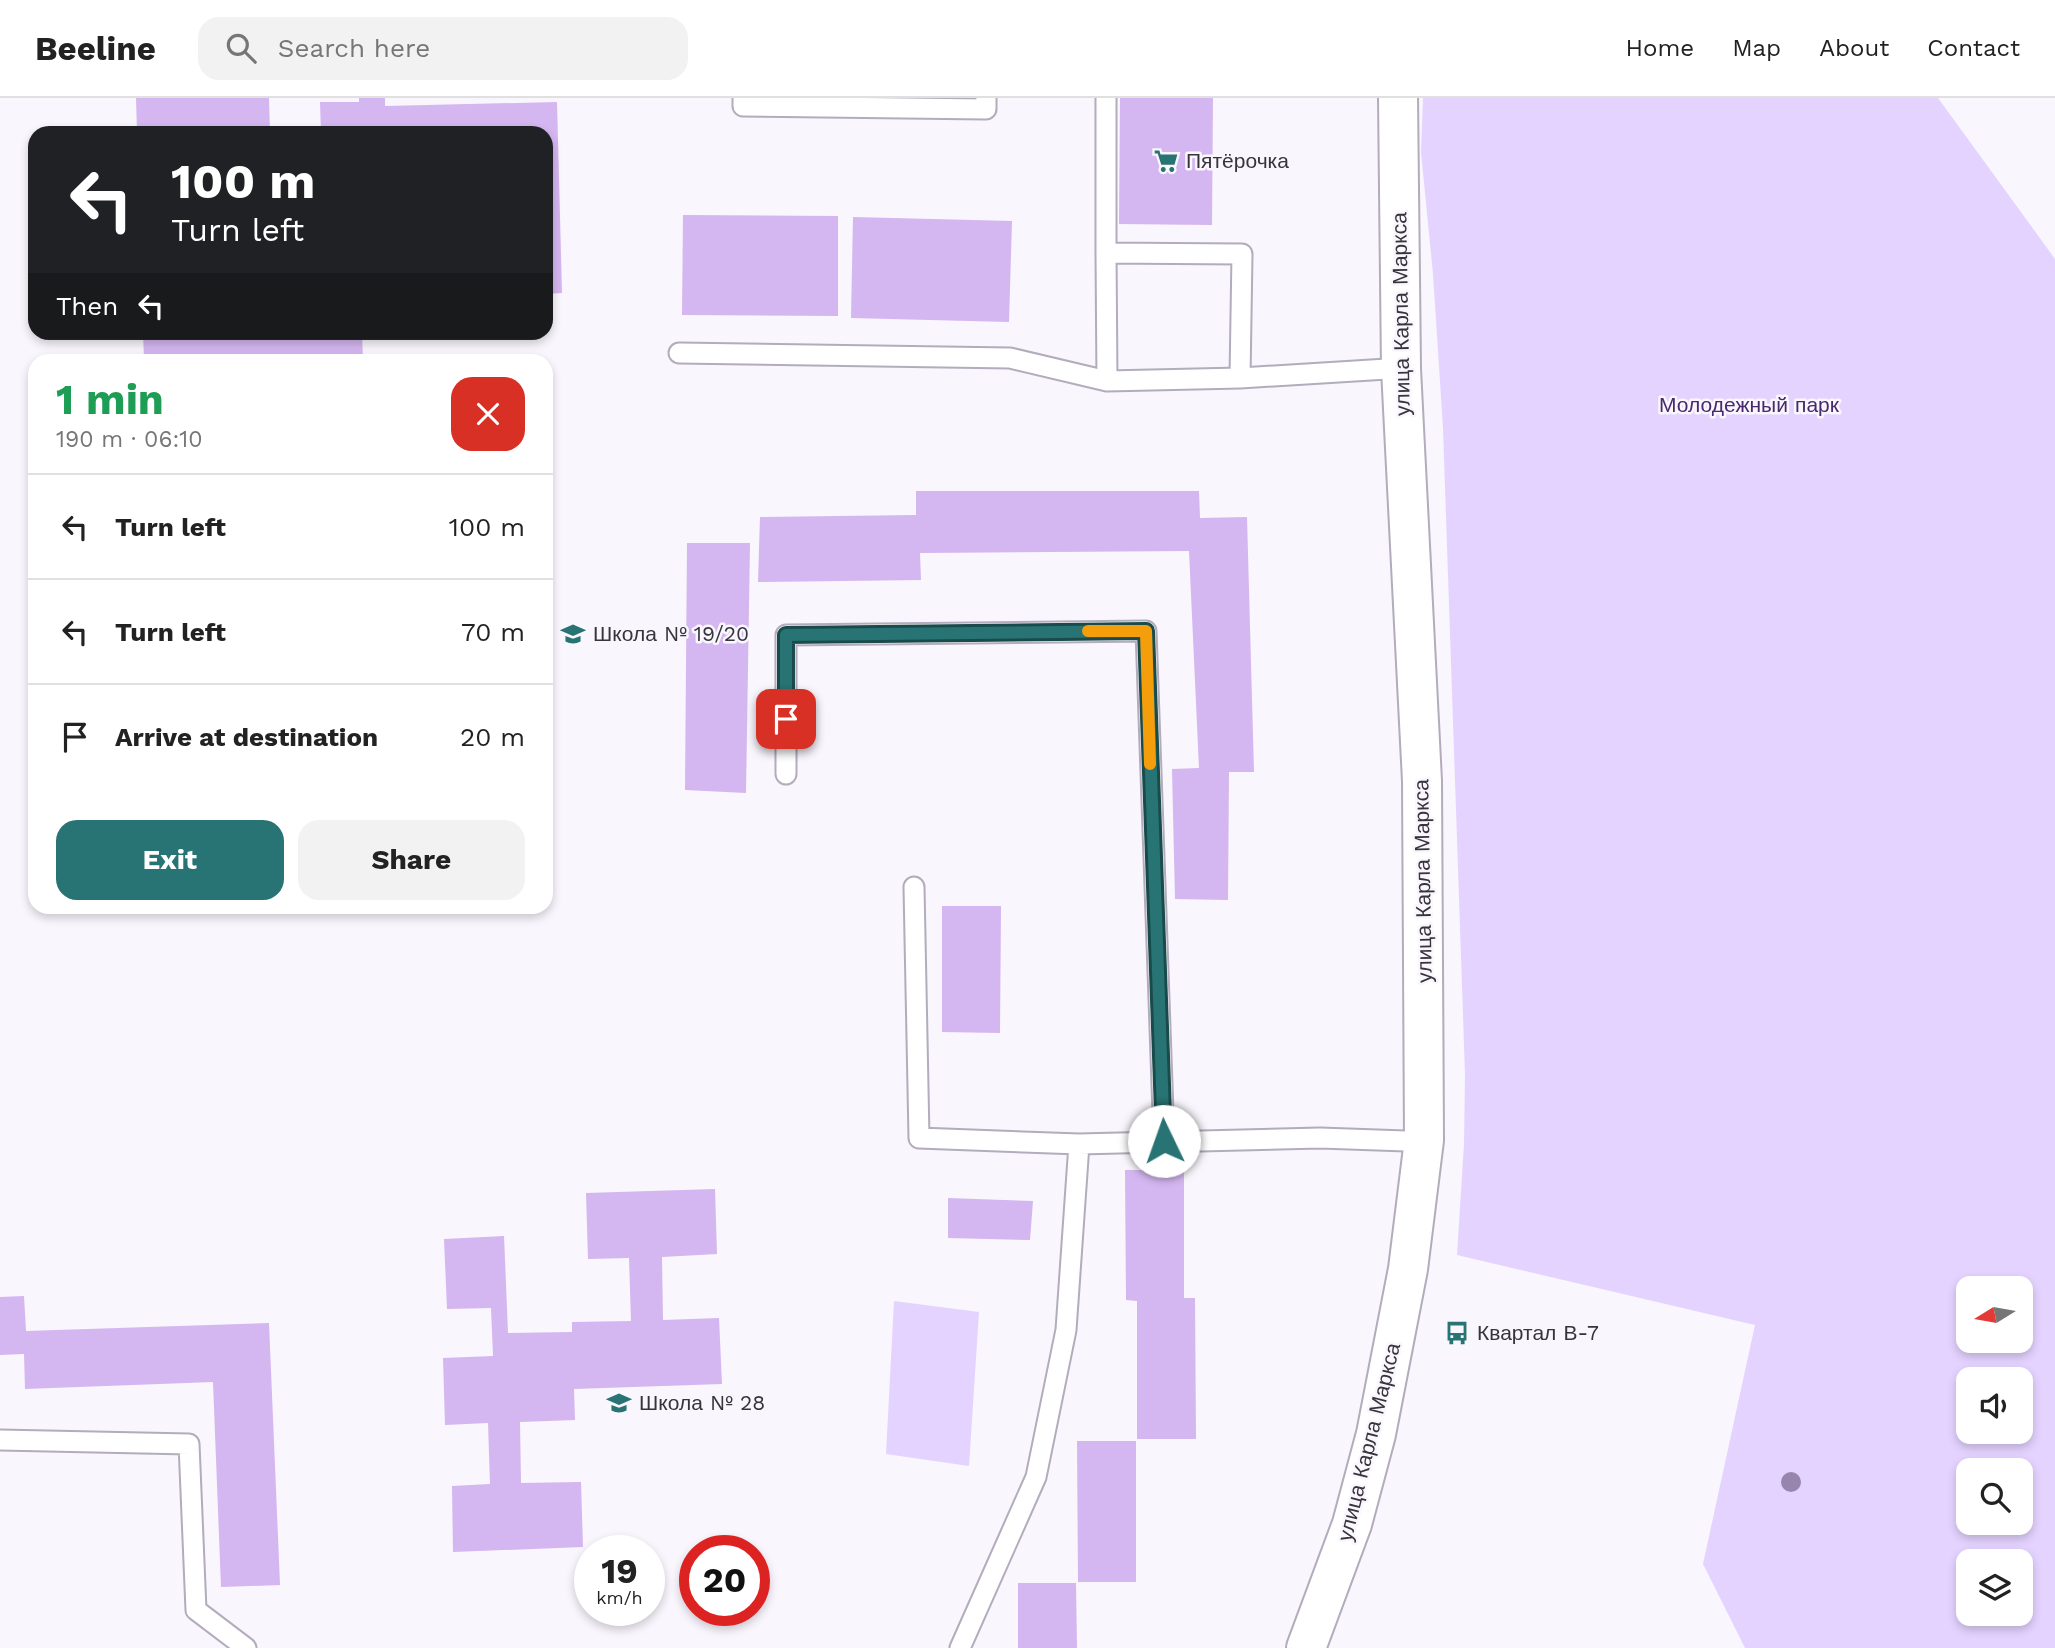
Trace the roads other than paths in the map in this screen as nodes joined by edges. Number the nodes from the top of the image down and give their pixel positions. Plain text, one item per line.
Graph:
1 (743, 98) edge
2 (986, 98) edge
3 (1106, 98) edge
4 (1384, 98) edge
5 (1398, 98) edge
6 (1106, 253) junction
7 (680, 353) dead end
8 (1387, 369) junction
9 (1240, 378) junction
10 (1107, 381) junction
11 (786, 774) dead end
12 (914, 887) dead end
13 (1164, 1141) junction
14 (1406, 1141) junction
15 (1079, 1144) junction
16 (0, 1440) edge
17 (244, 1647) edge
18 (960, 1648) edge
19 (1289, 1648) edge
20 (1306, 1648) edge

1 - 2 lane
3 - 6 lane
4 - 8 street
5 - 20 street, улица Карла Маркса
6 - 9 lane
6 - 10 lane
7 - 10 lane
8 - 9 lane
8 - 14 street
9 - 10 lane
11 - 13 lane
12 - 15 lane
13 - 14 lane
13 - 15 lane
14 - 19 street
15 - 18 lane
16 - 17 lane

